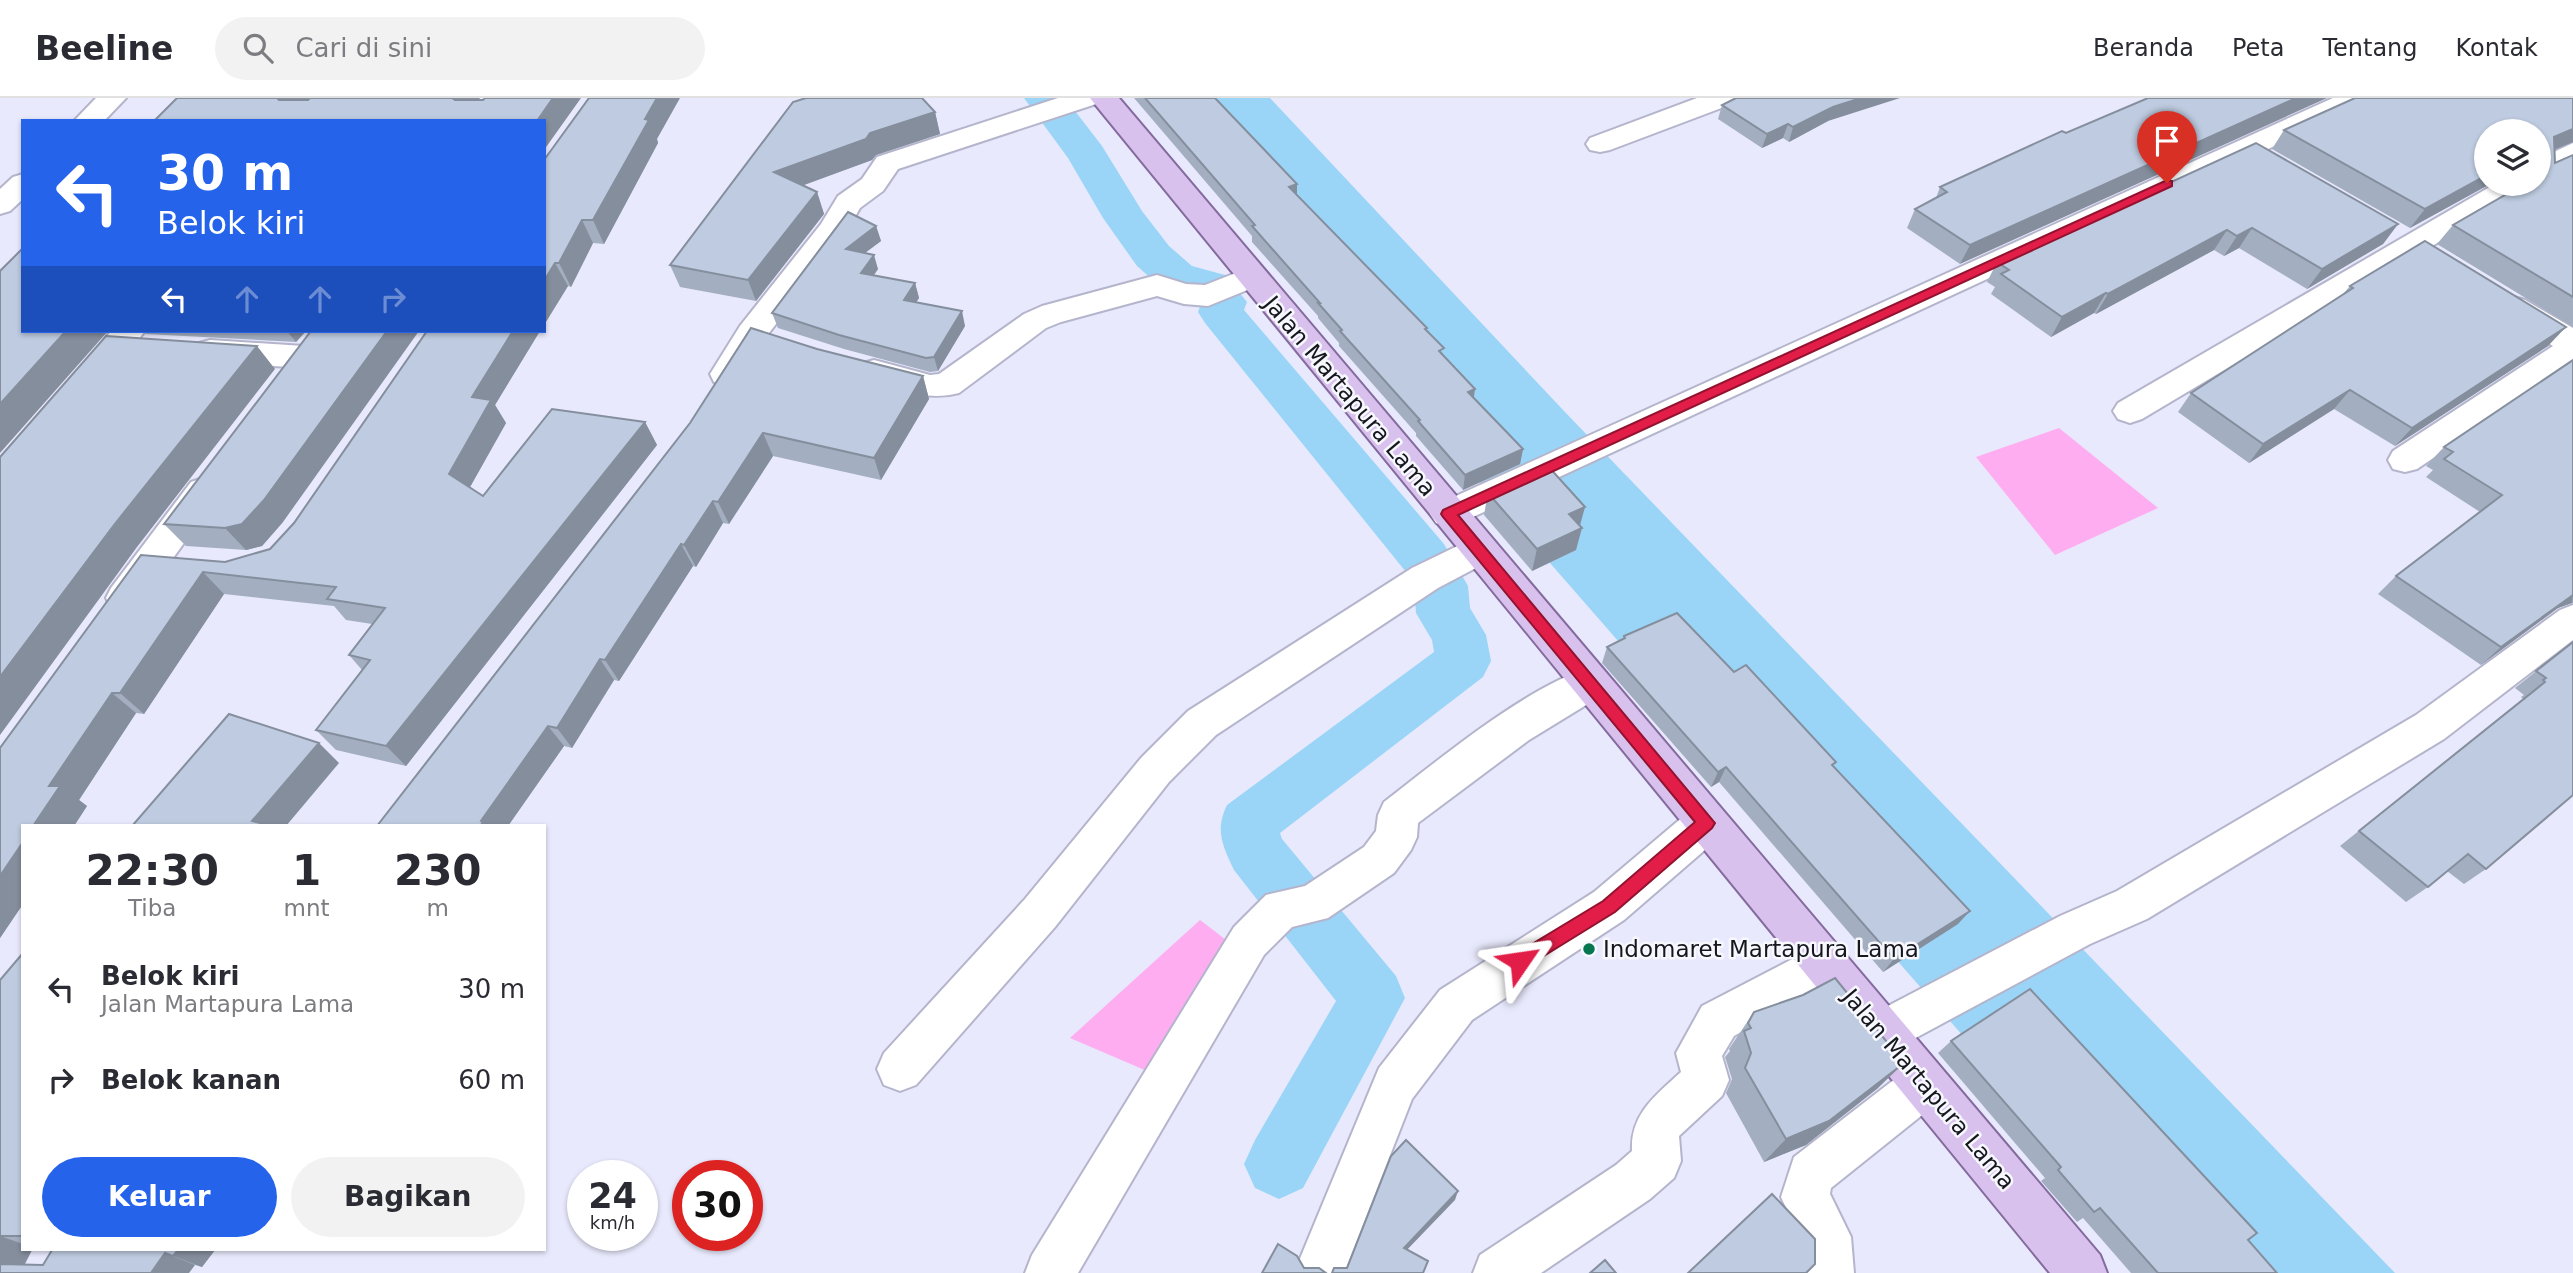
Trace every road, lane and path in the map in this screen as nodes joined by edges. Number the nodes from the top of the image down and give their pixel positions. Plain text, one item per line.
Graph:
1 (112, 98) edge
2 (1104, 98) edge
3 (1722, 98) edge
4 (2355, 98) edge
5 (1065, 105) edge
6 (90, 119) edge
7 (1600, 144) dead end
8 (2244, 148) junction
9 (2573, 152) edge
10 (2551, 164) edge
11 (2279, 169) edge
12 (21, 185) edge
13 (2495, 196) edge
14 (0, 205) edge
15 (1227, 288) junction
16 (2491, 293) edge
17 (123, 338) edge
18 (315, 344) edge
19 (2573, 345) edge
20 (850, 365) edge
21 (279, 390) edge
22 (72, 397) edge
23 (708, 401) edge
24 (2130, 411) dead end
25 (2405, 460) dead end
26 (221, 467) edge
27 (1461, 508) junction
28 (1478, 550) junction
29 (152, 559) junction
30 (192, 563) edge
31 (2573, 620) edge
32 (106, 623) edge
33 (1590, 683) junction
34 (1706, 823) junction
35 (1823, 963) junction
36 (1899, 1023) junction
37 (900, 1069) dead end
38 (1925, 1084) junction
39 (1324, 1261) dead end
40 (1050, 1273) edge
41 (1499, 1273) edge
42 (1827, 1273) edge
43 (2082, 1273) edge

1 - 6 street
2 - 15 main road, Jalan Martapura Lama
3 - 7 street
4 - 8 street
5 - 23 street
8 - 11 street
8 - 27 street
9 - 10 street
12 - 14 street
13 - 24 street
15 - 20 street
15 - 27 main road, Jalan Martapura Lama
16 - 19 street
17 - 18 street
17 - 22 street
18 - 21 street
19 - 25 street
26 - 29 street
27 - 28 main road, Jalan Martapura Lama
28 - 33 main road, Jalan Martapura Lama
28 - 37 street
29 - 30 street
29 - 32 street
31 - 36 street
33 - 34 main road, Jalan Martapura Lama
33 - 40 street
34 - 35 main road, Jalan Martapura Lama
34 - 39 street
35 - 36 main road, Jalan Martapura Lama
35 - 41 street
36 - 38 main road, Jalan Martapura Lama
38 - 42 street
38 - 43 main road, Jalan Martapura Lama

